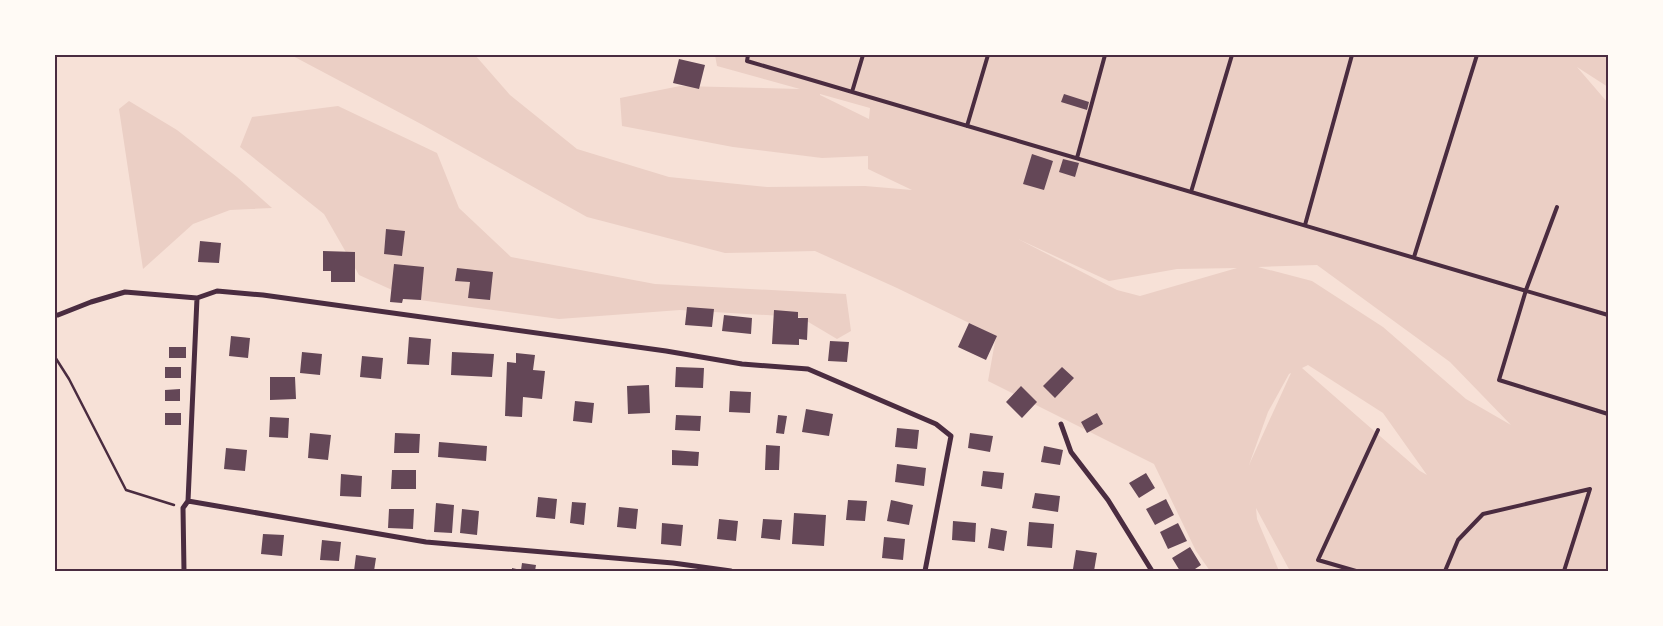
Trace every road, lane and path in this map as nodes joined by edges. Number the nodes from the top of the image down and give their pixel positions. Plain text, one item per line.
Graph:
1 (748, 55) edge
2 (863, 55) edge
3 (988, 55) edge
4 (1104, 55) edge
5 (1232, 55) edge
6 (1352, 55) edge
7 (1477, 55) edge
8 (852, 92) junction
9 (967, 126) junction
10 (1076, 158) junction
11 (1191, 192) junction
12 (1557, 207) dead end
13 (1305, 225) junction
14 (1414, 258) junction
15 (1526, 290) junction
16 (197, 298) junction
17 (55, 315) edge
18 (1608, 315) edge
19 (55, 357) edge
20 (1608, 414) edge
21 (1061, 424) dead end
22 (1378, 430) dead end
23 (188, 501) junction
24 (183, 508) junction
25 (184, 571) edge
26 (730, 571) edge
27 (925, 571) edge
28 (1152, 571) edge
29 (1356, 571) edge
30 (1445, 571) edge
31 (1564, 571) edge

1 - 8 lane
2 - 8 lane
3 - 9 lane
4 - 10 lane
5 - 11 lane
6 - 13 lane
7 - 14 lane
8 - 9 lane
9 - 10 lane
10 - 11 lane
11 - 13 lane
12 - 15 lane
13 - 14 lane
14 - 15 lane
15 - 18 lane
15 - 20 lane
16 - 17 street
16 - 23 street
16 - 27 street
19 - 24 path
21 - 28 street
22 - 29 lane
23 - 24 street
23 - 26 street
24 - 25 street
30 - 31 lane

